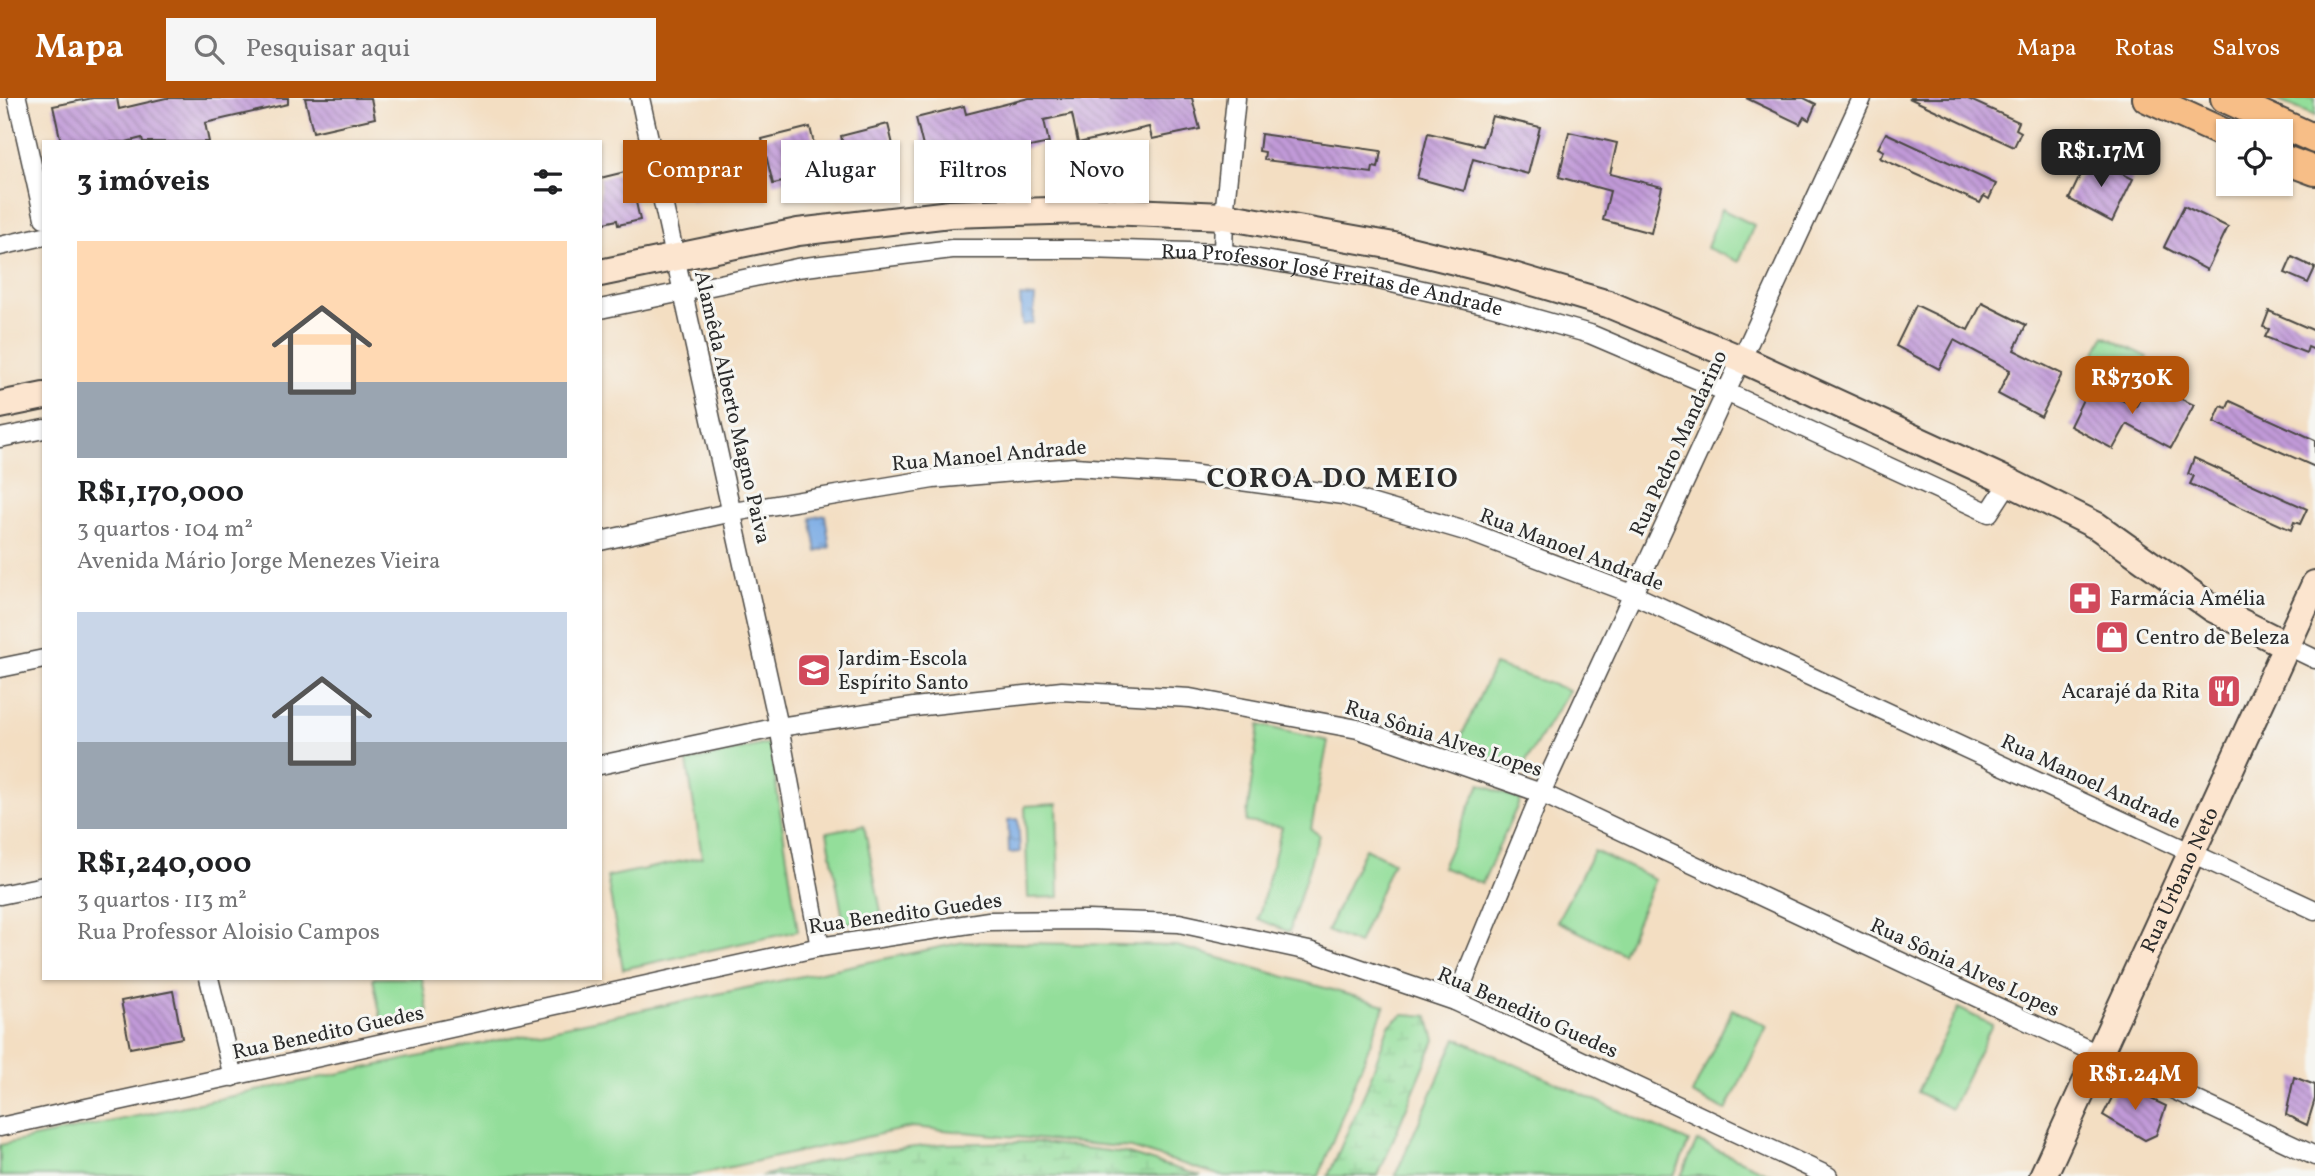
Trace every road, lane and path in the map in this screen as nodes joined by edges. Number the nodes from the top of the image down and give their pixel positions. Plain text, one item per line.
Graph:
1 (17, 98) edge
2 (640, 98) edge
3 (1236, 98) edge
4 (1862, 98) edge
5 (2147, 98) edge
6 (2225, 98) edge
7 (2216, 130) edge
8 (2315, 139) edge
9 (2293, 163) edge
10 (2315, 171) edge
11 (42, 209) edge
12 (1224, 216) junction
13 (42, 236) edge
14 (0, 246) edge
15 (1223, 253) junction
16 (676, 256) junction
17 (602, 273) edge
18 (683, 291) junction
19 (602, 309) edge
20 (1741, 359) junction
21 (1726, 393) junction
22 (42, 396) edge
23 (0, 405) edge
24 (42, 429) edge
25 (0, 439) edge
26 (2009, 482) junction
27 (733, 512) junction
28 (602, 541) edge
29 (2315, 584) edge
30 (1632, 594) junction
31 (2288, 646) junction
32 (42, 659) edge
33 (2315, 659) edge
34 (0, 668) edge
35 (779, 727) junction
36 (602, 765) edge
37 (1541, 793) junction
38 (2193, 853) junction
39 (42, 886) edge
40 (0, 895) edge
41 (2315, 909) edge
42 (820, 947) junction
43 (209, 980) edge
44 (1455, 1000) junction
45 (2098, 1055) junction
46 (233, 1077) junction
47 (0, 1126) edge
48 (2315, 1156) edge
49 (1828, 1176) edge
50 (2043, 1176) edge

1 - 11 street
2 - 16 street, Alamêda Alberto Magno Paiva
3 - 12 street
4 - 20 street, Rua Pedro Mandarino
5 - 7 main road
6 - 8 main road
9 - 10 main road
12 - 15 street
12 - 16 street, Rua Professor José Freitas de Andrade
12 - 20 street, Rua Professor José Freitas de Andrade
13 - 14 street
15 - 18 street, Rua Professor José Freitas de Andrade
15 - 21 street, Rua Professor José Freitas de Andrade
16 - 17 street, Rua Professor José Freitas de Andrade
16 - 18 street, Alamêda Alberto Magno Paiva
18 - 19 street, Rua Professor José Freitas de Andrade
18 - 27 street, Alamêda Alberto Magno Paiva
20 - 21 street, Rua Pedro Mandarino
20 - 26 street, Rua Professor José Freitas de Andrade
21 - 26 street, Rua Professor José Freitas de Andrade
21 - 30 street, Rua Pedro Mandarino
22 - 23 street
24 - 25 street
26 - 31 street, Rua Professor José Freitas de Andrade
27 - 28 street, Rua Manoel Andrade
27 - 30 street, Rua Manoel Andrade
27 - 35 street, Alamêda Alberto Magno Paiva
29 - 31 street, Rua Urbano Neto
30 - 37 street, Rua Pedro Mandarino
30 - 38 street, Rua Manoel Andrade
31 - 33 street
31 - 38 street, Rua Urbano Neto
32 - 34 street
35 - 36 street, Rua Sônia Alves Lopes
35 - 37 street, Rua Sônia Alves Lopes
35 - 42 street, Alamêda Alberto Magno Paiva
37 - 44 street, Rua Pedro Mandarino
37 - 45 street, Rua Sônia Alves Lopes
38 - 41 street, Rua Manoel Andrade
38 - 45 street, Rua Urbano Neto
39 - 40 street
42 - 44 street, Rua Benedito Guedes
42 - 46 street, Rua Benedito Guedes
43 - 46 street
44 - 49 street, Rua Benedito Guedes
45 - 48 street, Rua Sônia Alves Lopes
45 - 50 street, Rua Urbano Neto
46 - 47 street, Rua Benedito Guedes

